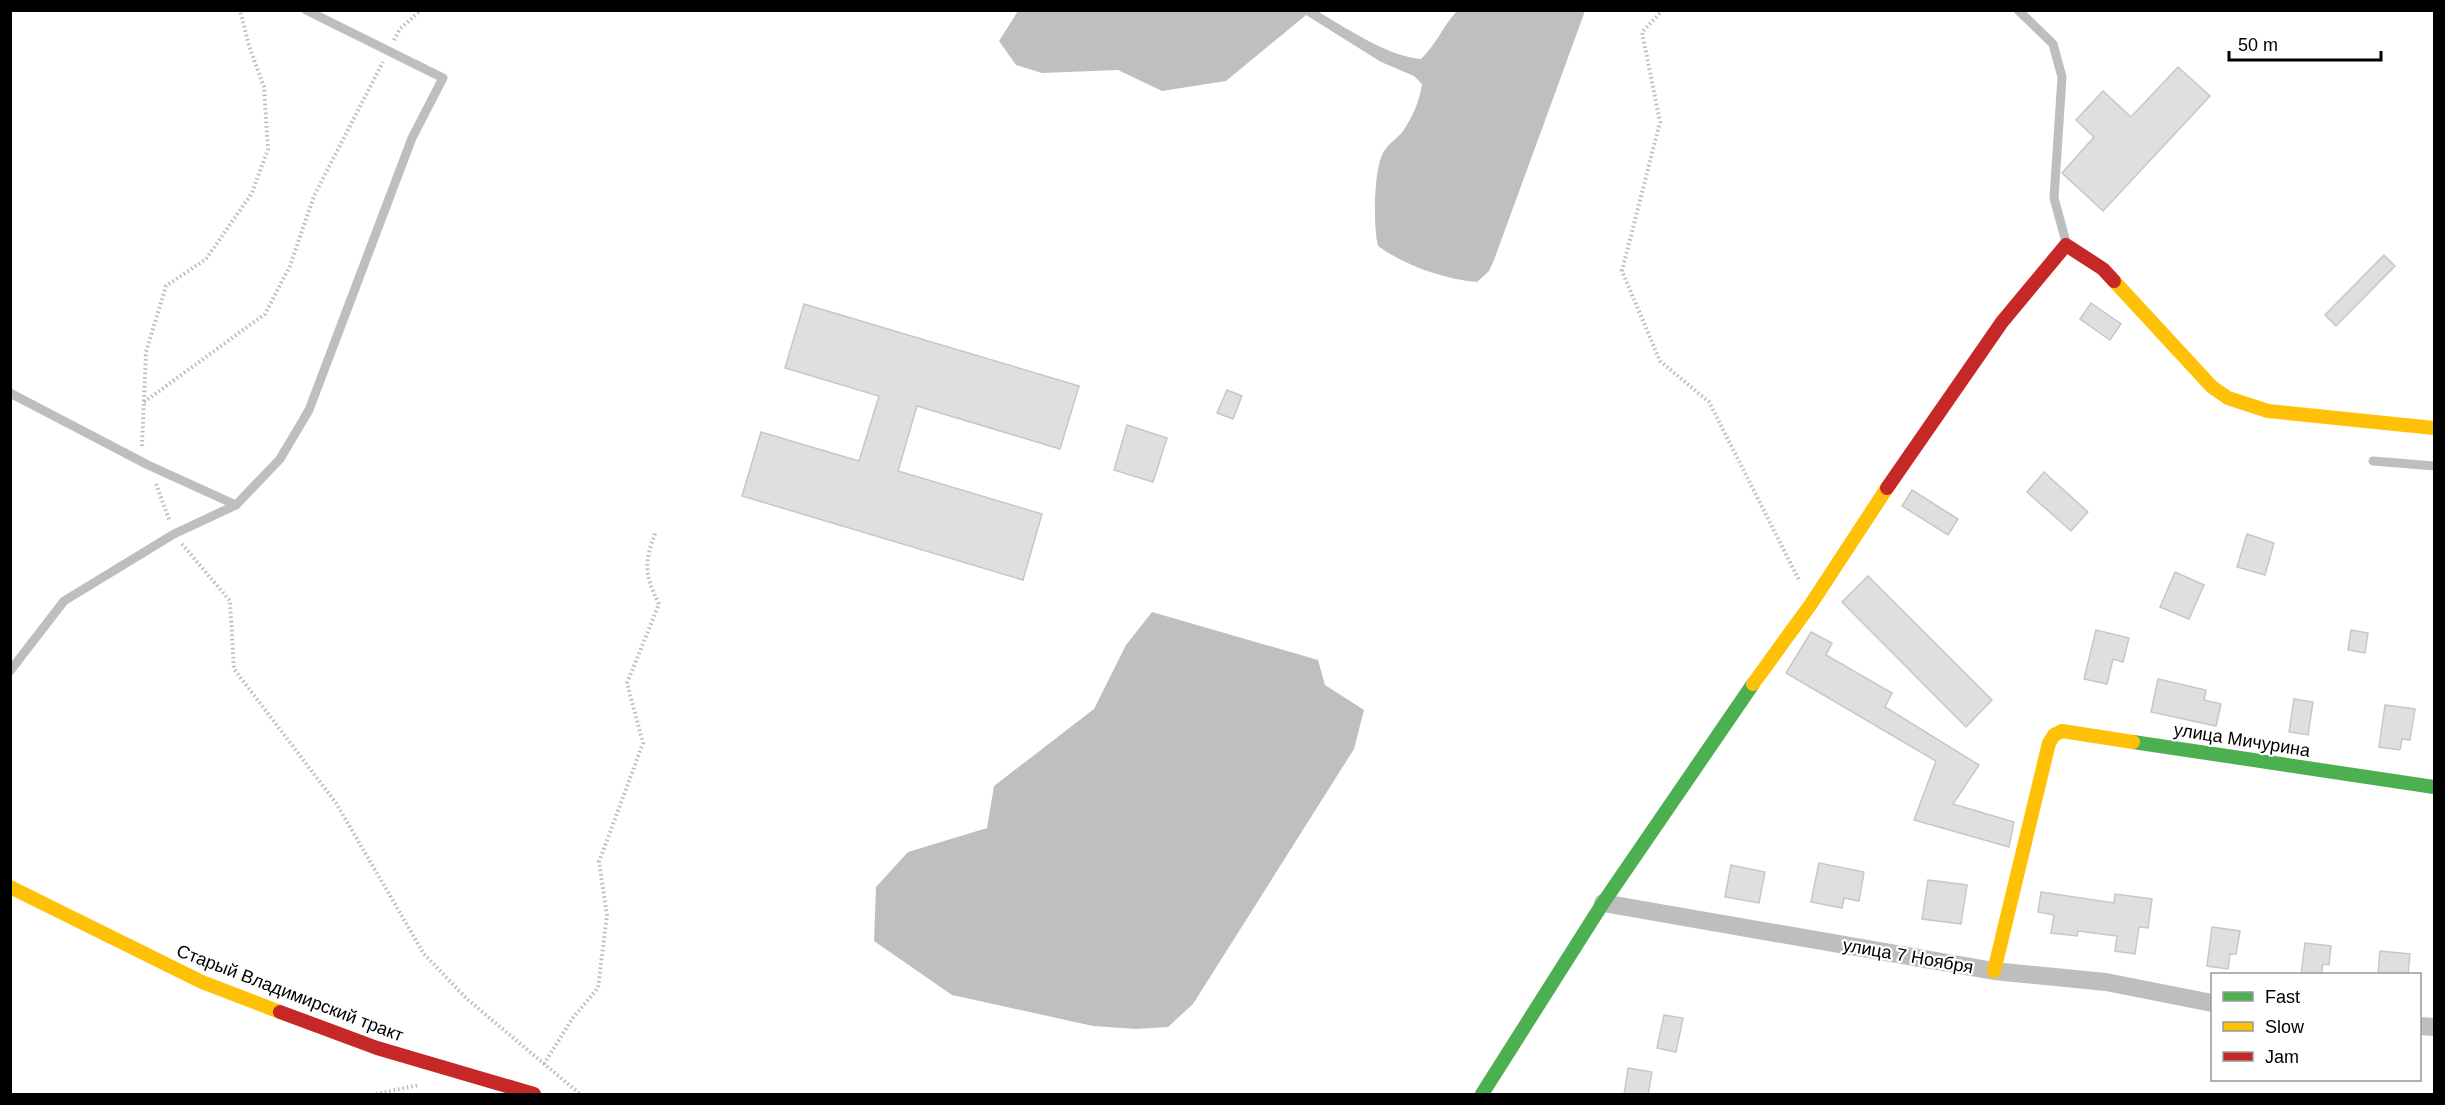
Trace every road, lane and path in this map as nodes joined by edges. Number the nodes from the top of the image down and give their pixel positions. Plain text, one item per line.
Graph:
1 (240, 10) edge
2 (306, 10) edge
3 (421, 10) edge
4 (1663, 10) edge
5 (2018, 10) edge
6 (388, 52) junction
7 (2066, 245) junction
8 (10, 393) edge
9 (144, 402) junction
10 (2434, 428) edge
11 (2373, 461) dead end
12 (148, 465) junction
13 (2434, 466) edge
14 (236, 505) junction
15 (656, 531) dead end
16 (174, 534) junction
17 (1811, 604) junction
18 (10, 671) edge
19 (2434, 787) edge
20 (10, 888) edge
21 (1603, 903) junction
22 (1994, 971) junction
23 (2211, 1003) edge
24 (544, 1064) junction
25 (534, 1095) edge
26 (580, 1095) edge
27 (1482, 1095) edge

1 - 9 path
2 - 6 lane
3 - 6 path
4 - 17 path
5 - 7 lane
6 - 9 path
6 - 14 lane
7 - 10 street
7 - 17 street
8 - 12 lane
9 - 12 path
11 - 13 lane
12 - 14 lane
12 - 16 path
14 - 16 lane
15 - 24 path
16 - 18 lane
16 - 24 path
17 - 21 street
19 - 22 street, улица Мичурина
20 - 25 street, Старый Владимирский тракт
21 - 22 street, улица 7 Ноября
21 - 27 street
22 - 23 street, улица 7 Ноября
24 - 26 path

